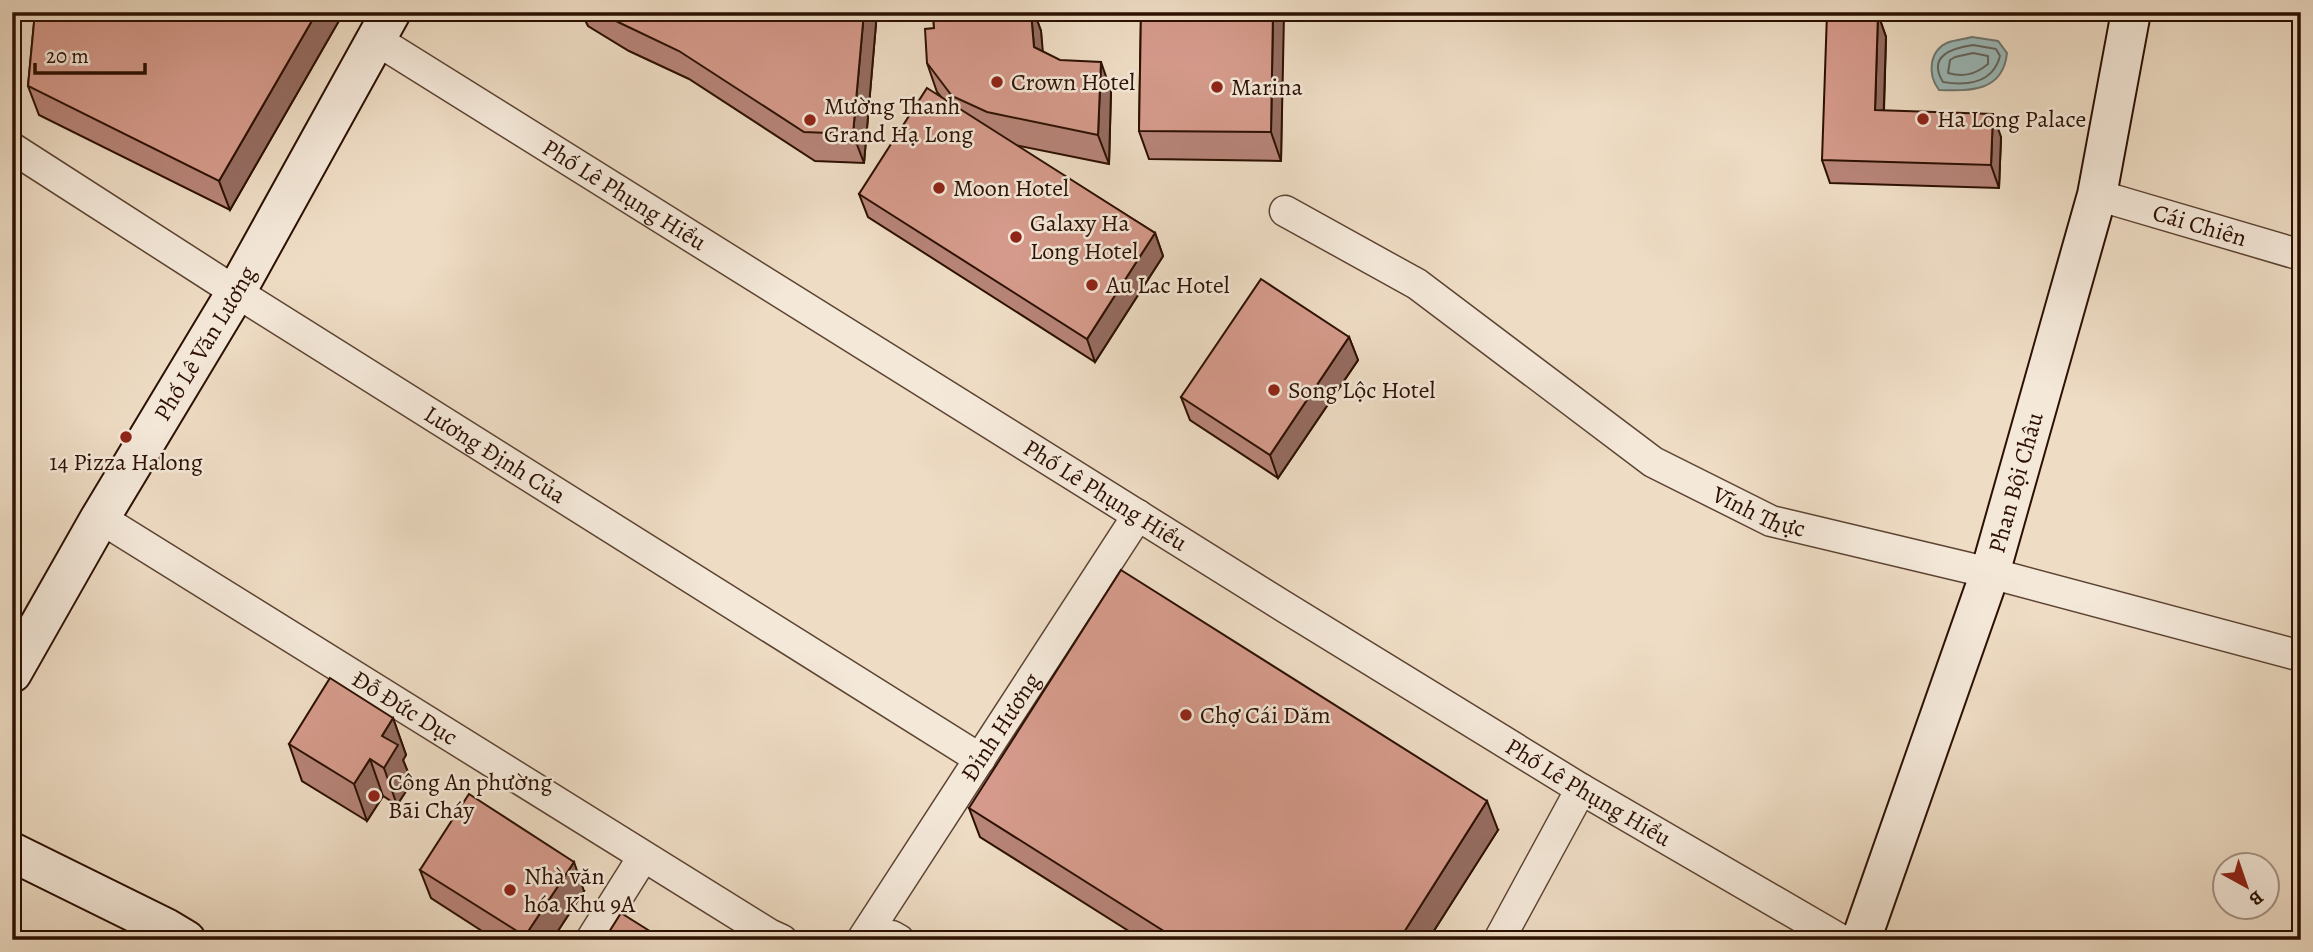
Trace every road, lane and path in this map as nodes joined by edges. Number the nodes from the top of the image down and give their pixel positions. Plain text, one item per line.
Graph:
1 (2130, 12) edge
2 (383, 26) edge
3 (12, 148) edge
4 (2097, 195) junction
5 (1285, 211) dead end
6 (2301, 255) edge
7 (236, 292) junction
8 (1138, 515) junction
9 (100, 519) junction
10 (1990, 573) junction
11 (2301, 656) edge
12 (12, 673) edge
13 (980, 759) junction
14 (1581, 789) junction
15 (12, 852) edge
16 (643, 857) junction
17 (186, 940) edge
18 (591, 940) edge
19 (782, 940) edge
20 (862, 940) edge
21 (883, 940) edge
22 (899, 940) edge
23 (1499, 940) edge
24 (1841, 940) edge
25 (1861, 940) edge

1 - 4 street, Phan Bội Châu
2 - 7 street, Phố Lê Văn Lương
2 - 8 street, Phố Lê Phụng Hiểu
3 - 7 street, Lương Định Của
4 - 6 street, Cái Chiên
4 - 10 street, Phan Bội Châu
5 - 10 street, Vĩnh Thực
7 - 9 street, Phố Lê Văn Lương
7 - 13 street, Lương Định Của
8 - 13 street, Đỉnh Hương
8 - 14 street, Phố Lê Phụng Hiểu
9 - 12 street, Phố Lê Văn Lương
9 - 16 street, Đỗ Đức Dục
10 - 11 street, Vĩnh Thực
10 - 25 street, Phan Bội Châu
13 - 20 street, Đỉnh Hương
14 - 23 street
14 - 24 street, Phố Lê Phụng Hiểu
15 - 17 street
16 - 18 street
16 - 19 street, Đỗ Đức Dục
21 - 22 street

